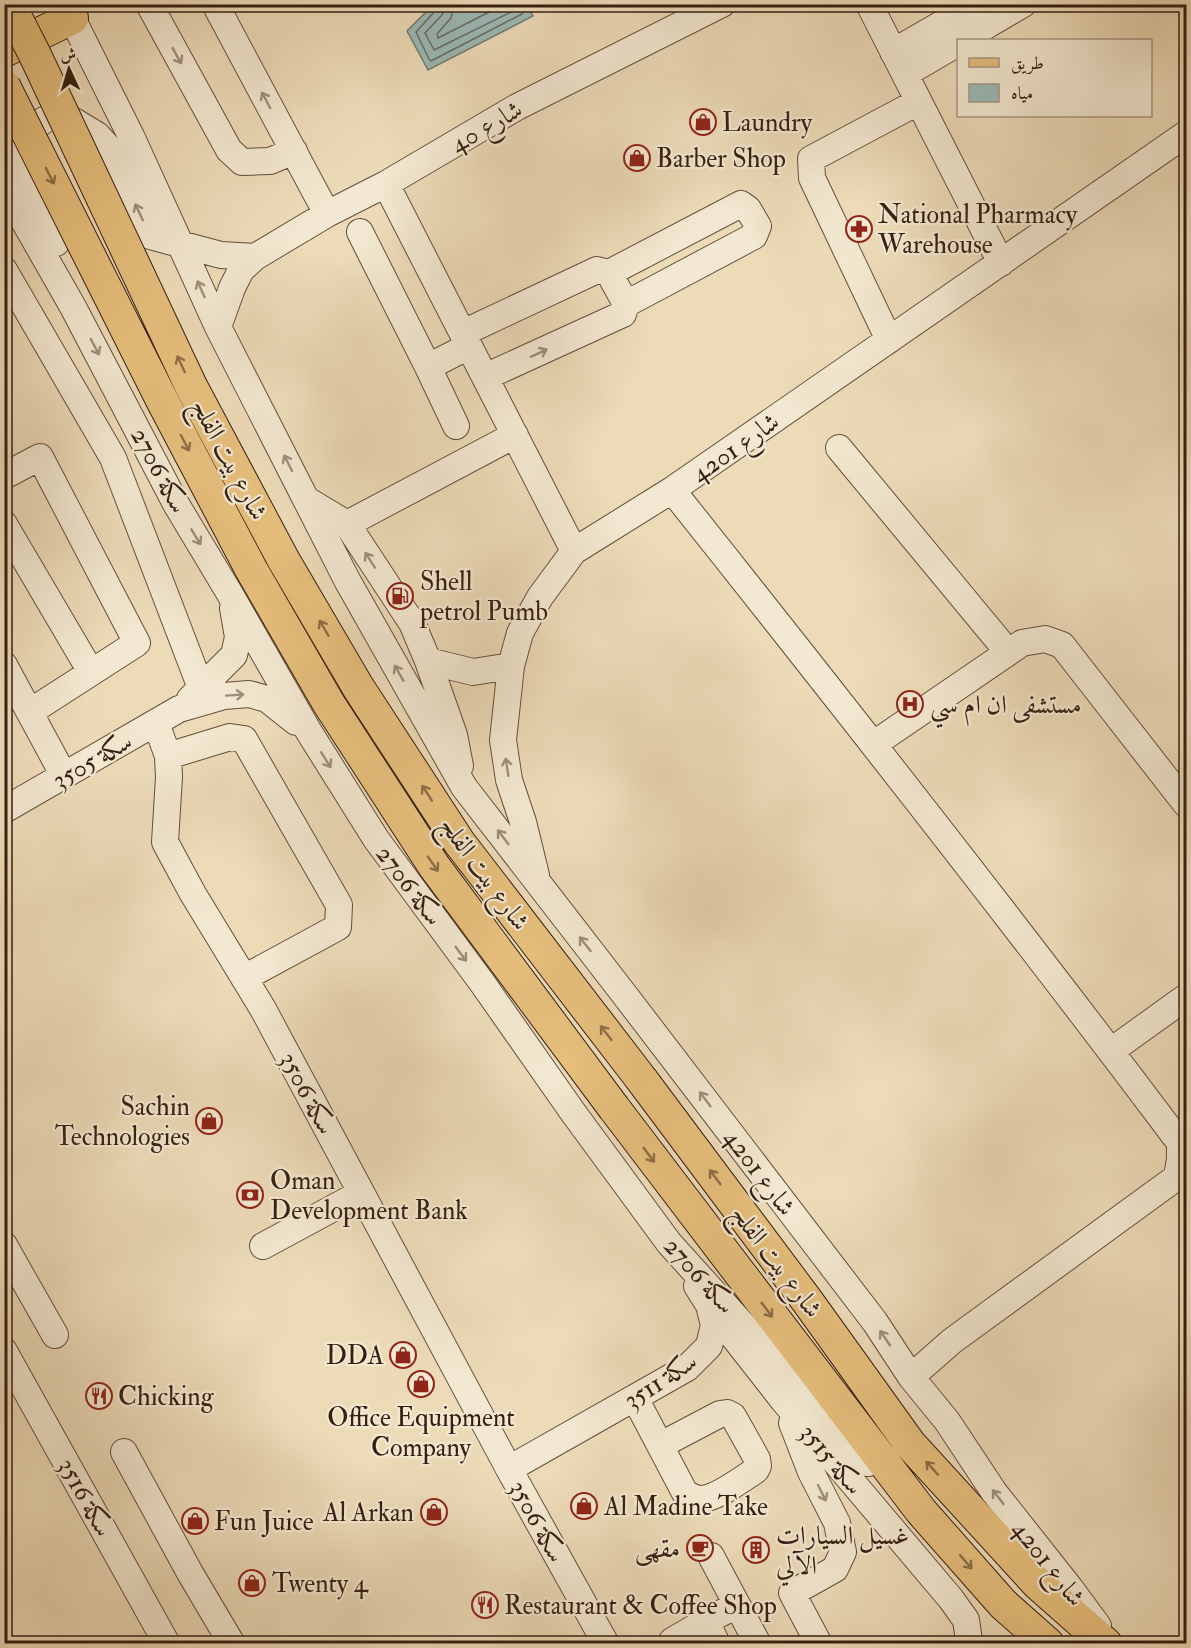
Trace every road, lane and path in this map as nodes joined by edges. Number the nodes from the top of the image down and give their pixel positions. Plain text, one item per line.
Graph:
1 (9, 4) edge
2 (15, 4) edge
3 (149, 4) edge
4 (215, 4) edge
5 (722, 4) edge
6 (869, 4) edge
7 (976, 4) edge
8 (1023, 4) edge
9 (4, 9) edge
10 (68, 11) edge
11 (965, 39) edge
12 (957, 44) edge
13 (4, 51) edge
14 (893, 52) junction
15 (905, 75) junction
16 (4, 86) edge
17 (918, 102) junction
18 (1186, 134) edge
19 (294, 151) junction
20 (386, 184) junction
21 (4, 186) edge
22 (327, 214) junction
23 (360, 232) dead end
24 (181, 244) junction
25 (255, 257) junction
26 (1001, 263) junction
27 (4, 270) edge
28 (609, 273) junction
29 (626, 304) junction
30 (74, 307) junction
31 (218, 327) junction
32 (466, 339) junction
33 (889, 340) junction
34 (428, 368) junction
35 (485, 377) junction
36 (456, 426) dead end
37 (515, 435) junction
38 (839, 448) dead end
39 (4, 476) edge
40 (672, 490) junction
41 (307, 500) junction
42 (4, 524) edge
43 (346, 524) junction
44 (574, 551) junction
45 (230, 594) junction
46 (1008, 652) junction
47 (428, 661) junction
48 (4, 665) edge
49 (511, 666) junction
50 (91, 672) junction
51 (201, 688) junction
52 (179, 710) junction
53 (30, 712) junction
54 (156, 723) junction
55 (309, 732) junction
56 (874, 744) junction
57 (168, 756) junction
58 (64, 776) junction
59 (464, 787) junction
60 (1186, 804) edge
61 (4, 810) edge
62 (538, 884) junction
63 (244, 978) junction
64 (1186, 997) edge
65 (1111, 1051) junction
66 (361, 1193) junction
67 (669, 1243) junction
68 (4, 1245) edge
69 (262, 1246) dead end
70 (708, 1305) junction
71 (55, 1335) dead end
72 (4, 1351) edge
73 (911, 1377) junction
74 (635, 1398) junction
75 (783, 1400) junction
76 (661, 1445) dead end
77 (124, 1452) dead end
78 (509, 1469) junction
79 (921, 1511) junction
80 (711, 1556) dead end
81 (737, 1605) junction
82 (711, 1633) edge
83 (167, 1644) edge
84 (232, 1644) edge
85 (606, 1644) edge
86 (671, 1644) edge
87 (758, 1644) edge
88 (819, 1644) edge
89 (968, 1644) edge
90 (1048, 1644) edge
91 (1108, 1644) edge

91 -> 1 main road, شارع بيت الفلج, bridge
2 - 9 main road
3 -> 19 street
19 -> 4 street
5 - 20 street, 40 شارع
6 - 14 street
7 - 14 street
8 - 11 street
10 - 13 main road
10 - 24 street
12 - 15 street
14 - 15 street
15 - 17 street
16 -> 79 main road, شارع بيت الفلج, bridge
17 - 26 street
17 - 33 street
18 - 26 street, شارع 4201
19 - 22 street
20 - 22 street, 40 شارع
20 - 32 street
21 - 30 street, سكة 2706
22 - 25 street, 40 شارع
23 - 34 street
24 - 25 street
24 -> 30 street
31 -> 24 street
25 - 31 street, 40 شارع
26 - 33 street, شارع 4201
27 - 51 street
28 - 29 street
28 - 29 street
28 - 32 street
35 -> 29 street
30 -> 45 street, سكة 2706
41 -> 31 street
32 - 34 street
32 - 35 street
33 - 40 street, شارع 4201
34 - 36 street
35 - 37 street
37 - 43 street
37 - 44 street
38 - 46 street
39 - 50 street
40 - 44 street, شارع 4201
40 - 56 street
41 - 43 street
59 -> 41 street
42 - 50 street
47 -> 43 street
44 - 49 street, شارع 4201
45 - 51 street, سكة 3505
45 - 55 street, سكة 2706
46 - 56 street
46 - 60 street
47 - 49 street
47 - 59 street
48 - 53 street
62 -> 49 street, شارع 4201
50 - 53 street
51 - 52 street, سكة 3505
52 - 54 street, سكة 3505
52 -> 55 street, سكة 3505
53 - 58 street
54 - 57 street, سكة 3506
54 - 58 street, سكة 3505
55 -> 67 street, سكة 2706
56 - 65 street
57 - 63 street, سكة 3506
57 - 63 street
58 - 61 street, سكة 3505
62 -> 59 street
73 -> 62 street, شارع 4201
63 - 66 street, سكة 3506
64 - 65 street
65 - 73 street
66 - 69 street
66 - 78 street, سكة 3506
67 - 70 street, سكة 3511
67 - 79 street, سكة 2706
68 - 71 street
70 - 74 street, سكة 3511
70 - 75 street, سكة 3515
72 - 83 street, سكة 3516
91 -> 73 street, شارع 4201
74 - 76 street
74 - 78 street, سكة 3511
75 -> 88 street
75 - 89 street, سكة 3515
77 - 84 street
78 - 85 street, سكة 3506
79 -> 90 main road, شارع بيت الفلج
80 - 81 street
81 - 82 street
81 - 87 street
82 - 86 street

